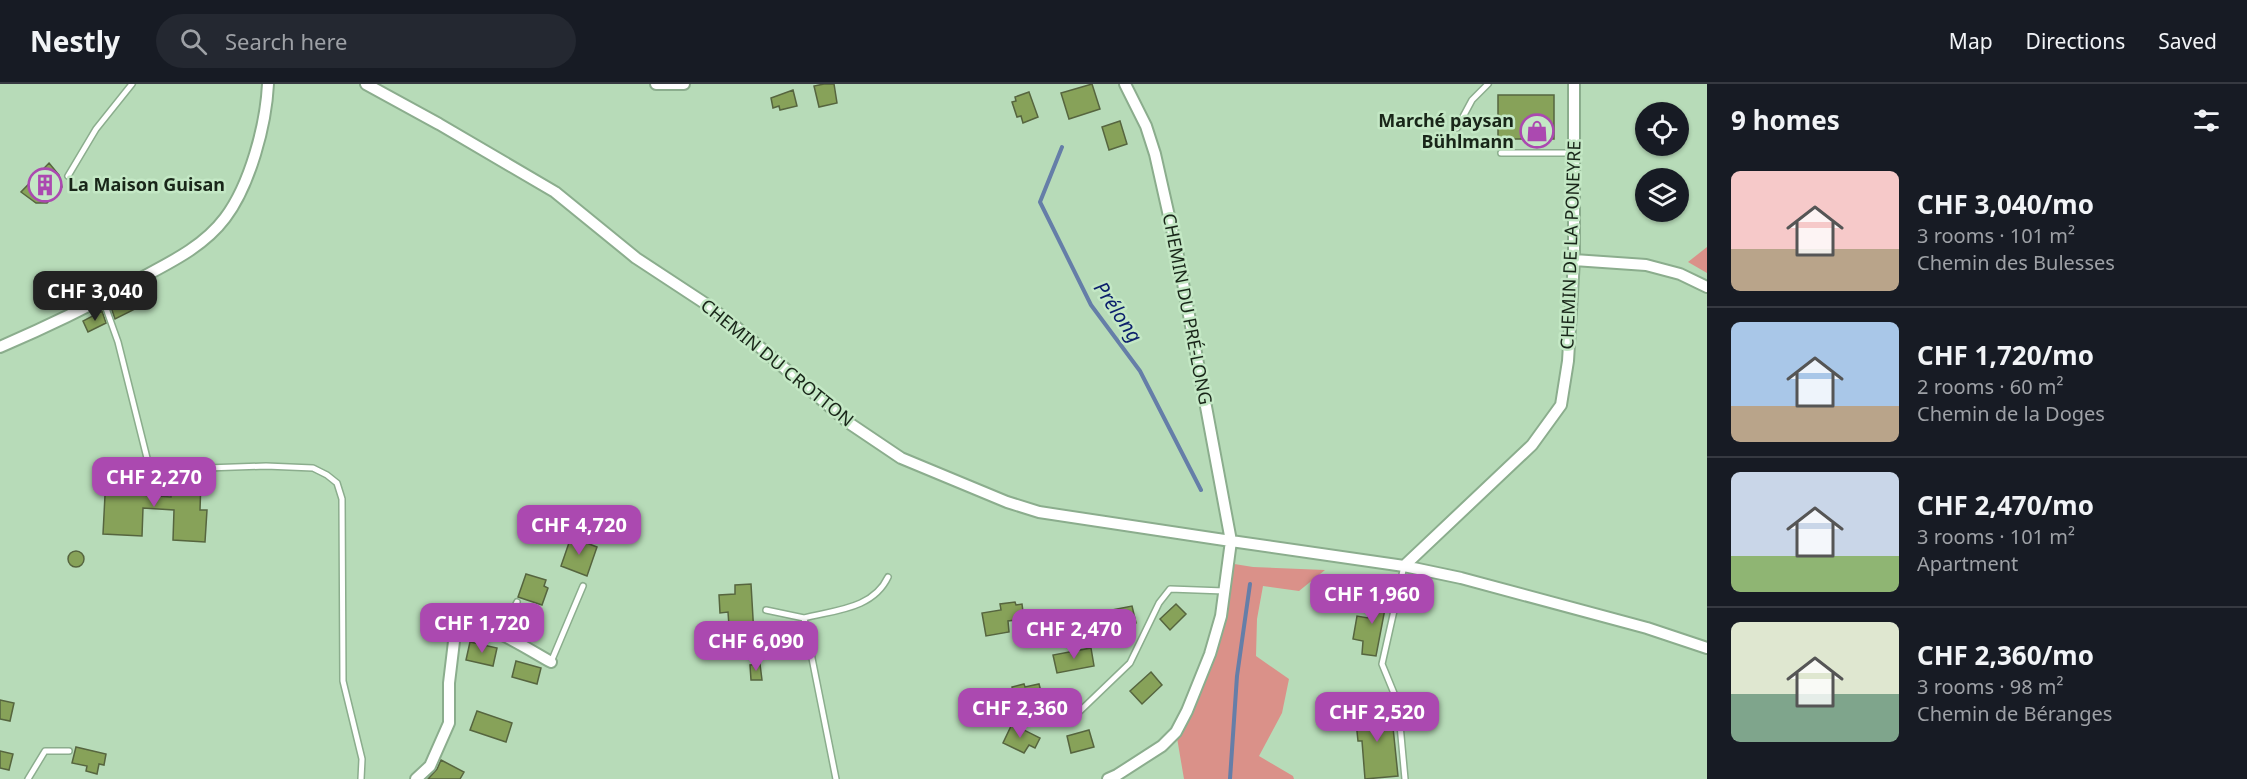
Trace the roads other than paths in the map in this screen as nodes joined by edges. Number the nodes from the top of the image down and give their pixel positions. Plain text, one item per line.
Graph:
1 (132, 84) edge
2 (268, 84) edge
3 (366, 84) edge
4 (656, 84) edge
5 (684, 84) edge
6 (1125, 84) edge
7 (1488, 84) edge
8 (1574, 84) edge
9 (1457, 128) dead end
10 (1501, 153) dead end
11 (1574, 153) junction
12 (68, 176) dead end
13 (1574, 260) junction
14 (1707, 287) edge
15 (103, 300) junction
16 (0, 347) edge
17 (1231, 541) junction
18 (1404, 566) junction
19 (888, 577) dead end
20 (583, 586) dead end
21 (1224, 591) junction
22 (517, 602) dead end
23 (766, 610) dead end
24 (804, 618) junction
25 (500, 635) junction
26 (1707, 648) edge
27 (551, 662) joint
28 (1080, 711) dead end
29 (69, 752) dead end
30 (28, 779) edge
31 (361, 779) edge
32 (416, 779) edge
33 (836, 779) edge
34 (1107, 779) edge
35 (1405, 779) edge

1 - 12 lane
2 - 15 street
3 - 17 street, CHEMIN DU CROTTON
4 - 5 street
6 - 17 street, CHEMIN DU PRÉ-LONG
7 - 9 lane
8 - 11 street, CHEMIN DE LA PONEYRE
10 - 11 lane
11 - 13 street, CHEMIN DE LA PONEYRE
13 - 14 street
13 - 18 street, CHEMIN DE LA PONEYRE
15 - 16 street
15 - 31 lane
17 - 18 street, CHEMIN DU CROTTON
17 - 21 street, CHEMIN DU PRÉ-LONG
18 - 26 street
18 - 35 lane
19 - 24 lane
20 - 27 lane
21 - 28 lane
21 - 34 street, CHEMIN DU PRÉ-LONG
22 - 25 lane
23 - 24 lane
24 - 33 lane
25 - 27 street
25 - 32 street
29 - 30 lane

